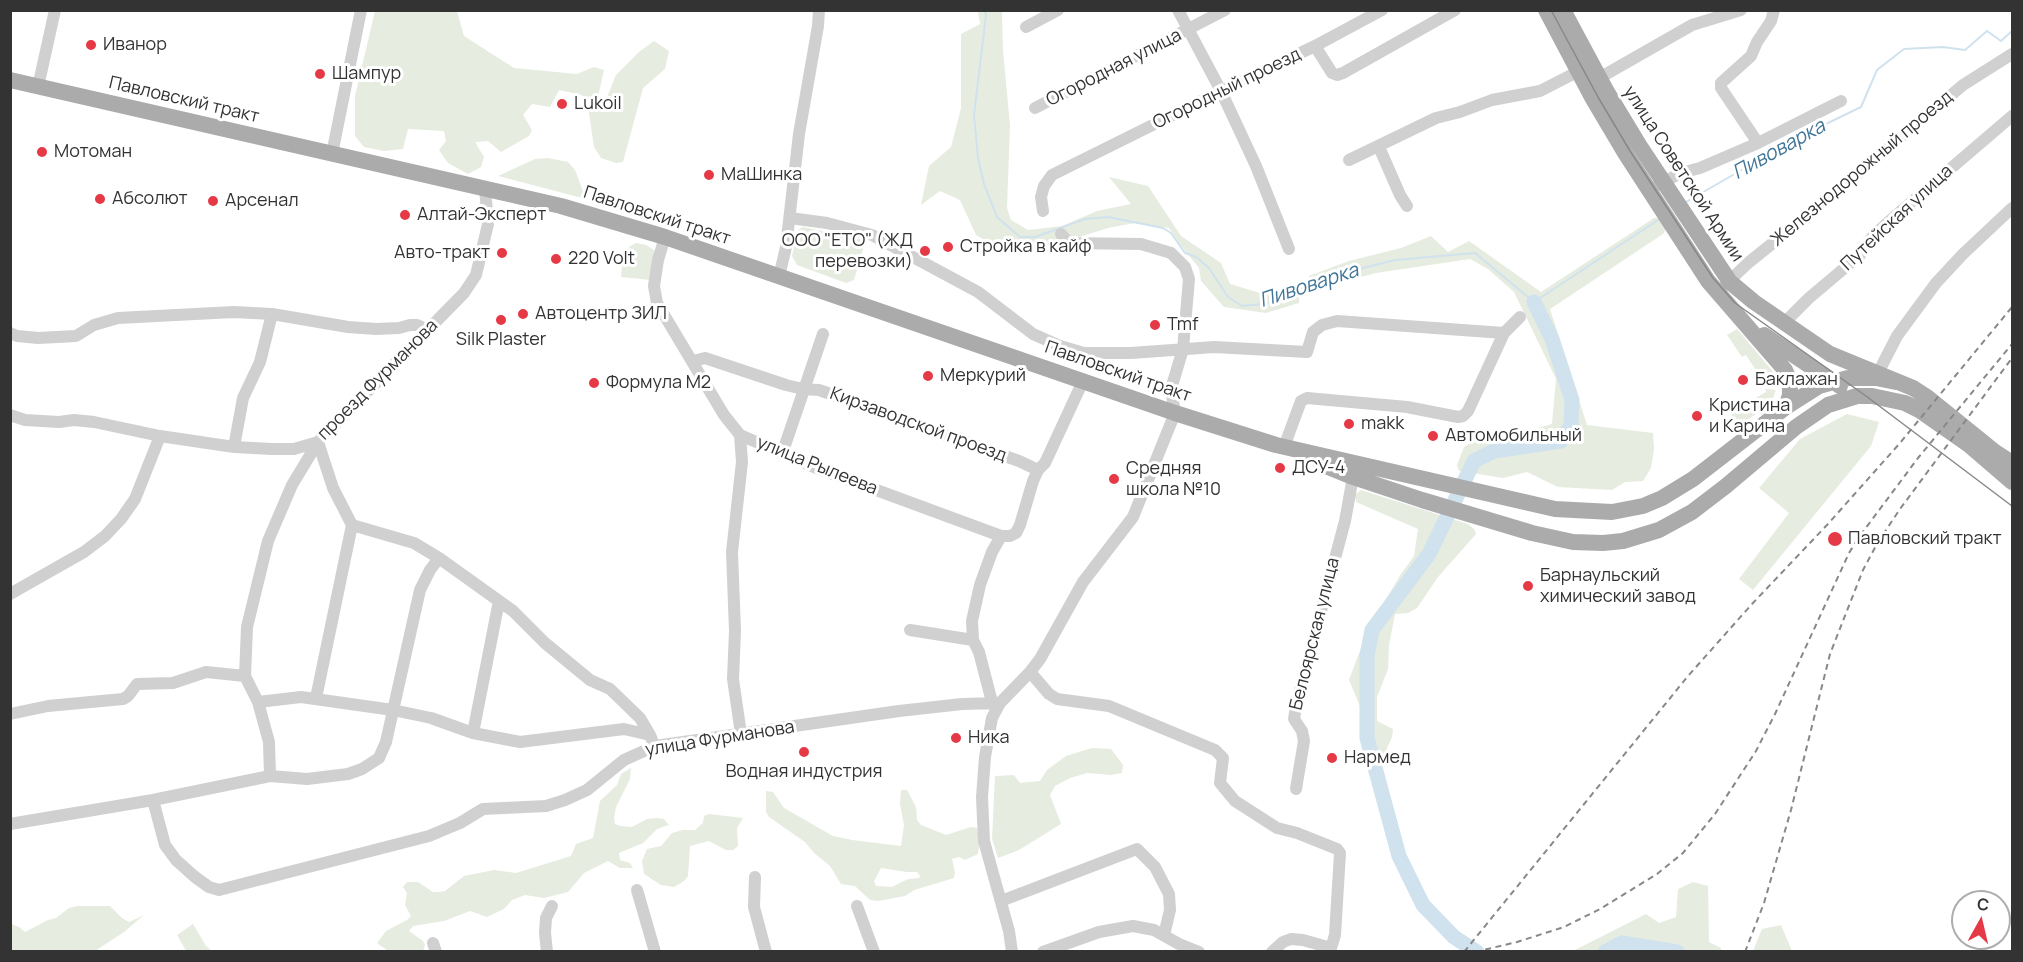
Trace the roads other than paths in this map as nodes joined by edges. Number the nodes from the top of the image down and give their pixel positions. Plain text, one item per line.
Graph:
1 (56, 10) edge
2 (361, 10) edge
3 (819, 10) edge
4 (1058, 10) edge
5 (1178, 10) edge
6 (1225, 10) edge
7 (1382, 10) edge
8 (1455, 10) edge
9 (1546, 10) edge
10 (1563, 10) edge
11 (1741, 10) edge
12 (1774, 10) edge
13 (1026, 27) dead end
14 (1189, 30) junction
15 (1315, 46) junction
16 (2013, 54) edge
17 (1589, 74) junction
18 (10, 80) edge
19 (38, 87) junction
20 (1221, 90) junction
21 (1841, 101) dead end
22 (1035, 108) dead end
23 (2013, 116) edge
24 (1758, 143) junction
25 (1379, 147) junction
26 (332, 154) junction
27 (1349, 160) dead end
28 (485, 188) junction
29 (1659, 191) junction
30 (1407, 206) dead end
31 (2013, 208) edge
32 (1042, 211) dead end
33 (790, 218) junction
34 (1061, 234) dead end
35 (665, 237) junction
36 (1289, 249) dead end
37 (778, 277) junction
38 (1724, 287) junction
39 (272, 314) junction
40 (1520, 317) dead end
41 (1744, 320) junction
42 (1784, 323) junction
43 (428, 330) junction
44 (10, 333) edge
45 (1504, 333) junction
46 (823, 334) dead end
47 (1183, 349) junction
48 (1830, 354) junction
49 (693, 361) junction
50 (1878, 373) junction
51 (1083, 381) junction
52 (1896, 382) junction
53 (803, 389) junction
54 (1846, 389) junction
55 (1786, 407) junction
56 (1175, 413) junction
57 (10, 416) edge
58 (740, 435) junction
59 (160, 436) junction
60 (318, 442) junction
61 (1280, 446) junction
62 (234, 447) junction
63 (782, 454) junction
64 (2013, 463) edge
65 (1038, 470) junction
66 (1353, 477) junction
67 (1424, 479) junction
68 (2011, 481) edge
69 (1496, 496) junction
70 (1418, 498) junction
71 (1481, 518) junction
72 (352, 525) junction
73 (1001, 536) junction
74 (439, 558) junction
75 (10, 594) edge
76 (499, 601) junction
77 (910, 630) dead end
78 (973, 640) junction
79 (1030, 672) junction
80 (245, 676) junction
81 (316, 698) junction
82 (258, 702) junction
83 (995, 702) junction
84 (393, 710) junction
85 (10, 714) edge
86 (472, 733) junction
87 (741, 734) junction
88 (653, 741) junction
89 (270, 776) junction
90 (1296, 789) dead end
91 (153, 800) junction
92 (10, 824) edge
93 (755, 877) dead end
94 (637, 890) dead end
95 (1001, 901) junction
96 (552, 906) dead end
97 (857, 906) dead end
98 (1164, 935) junction
99 (547, 951) edge
100 (655, 951) edge
101 (766, 951) edge
102 (874, 951) edge
103 (1012, 951) edge
104 (1043, 951) edge
105 (1199, 951) edge
106 (1272, 951) edge

1 - 19 street
2 - 26 street
3 - 33 street
4 - 13 street
5 - 14 street
6 - 14 street, Огородная улица
7 - 15 street
8 - 15 street, Огородный проезд
9 - 17 main road, улица Советской Армии
10 - 17 main road, улица Советской Армии
11 - 17 street
12 - 24 street
14 - 20 street
14 - 22 street, Огородная улица
15 - 20 street, Огородный проезд
16 - 38 street, Железнодорожный проезд
17 - 25 street
17 - 29 main road, улица Советской Армии
18 - 19 main road, Павловский тракт
19 - 26 main road, Павловский тракт
20 - 32 street, Огородный проезд
20 - 36 street
21 - 24 street
23 - 42 street, Путейская улица
24 - 29 street
25 - 27 street
25 - 30 street
26 - 28 main road, Павловский тракт
28 - 35 main road, Павловский тракт
28 - 43 street, проезд Фурманова
29 - 38 main road, улица Советской Армии
31 - 50 street
33 - 37 street
33 - 47 street
34 - 47 street
35 - 37 main road, Павловский тракт
35 - 49 street, улица Рылеева
37 - 51 main road, Павловский тракт
38 - 41 main road, улица Советской Армии
38 - 42 main road, улица Советской Армии
39 - 43 street
39 - 44 street
39 - 62 street
40 - 45 street
41 - 54 main road
41 - 55 main road, улица Советской Армии
42 - 48 main road, улица Советской Армии
43 - 60 street, проезд Фурманова
45 - 47 street
45 - 61 street
46 - 53 street
47 - 56 street
48 - 50 main road, улица Советской Армии
48 - 54 main road
49 - 53 street, Кирзаводской проезд
49 - 58 street, улица Рылеева
50 - 52 main road, улица Советской Армии
51 - 56 main road, Павловский тракт
51 - 65 street
52 - 54 main road, Павловский тракт
52 - 64 main road, улица Советской Армии
53 - 63 street
53 - 65 street, Кирзаводской проезд
54 - 55 main road, Павловский тракт
54 - 68 main road, Павловский тракт
54 - 71 main road, Павловский тракт
55 - 69 main road, Павловский тракт
56 - 61 main road, Павловский тракт
56 - 79 street
57 - 59 street, проезд Фурманова
58 - 63 street, улица Рылеева
58 - 87 street
59 - 62 street, проезд Фурманова
59 - 75 street
60 - 62 street, проезд Фурманова
60 - 72 street
60 - 80 street
61 - 66 main road, Павловский тракт
61 - 67 main road, Павловский тракт
63 - 73 street, улица Рылеева
65 - 73 street
66 - 70 main road, Павловский тракт
66 - 90 street, Белоярская улица
67 - 69 main road, Павловский тракт
67 - 70 main road
69 - 71 main road
70 - 71 main road, Павловский тракт
72 - 74 street
72 - 81 street
73 - 78 street
74 - 76 street
74 - 84 street
76 - 86 street
76 - 88 street
77 - 78 street
78 - 83 street
79 - 83 street
79 - 106 street
80 - 82 street
80 - 85 street
81 - 82 street
81 - 84 street
82 - 89 street
83 - 87 street, улица Фурманова
83 - 95 street
84 - 86 street
84 - 89 street
86 - 88 street
87 - 88 street, улица Фурманова
88 - 91 street, улица Фурманова
89 - 91 street
91 - 92 street
93 - 101 street
94 - 100 street
95 - 98 street
95 - 103 street
96 - 99 street
97 - 102 street
98 - 104 street
98 - 105 street

